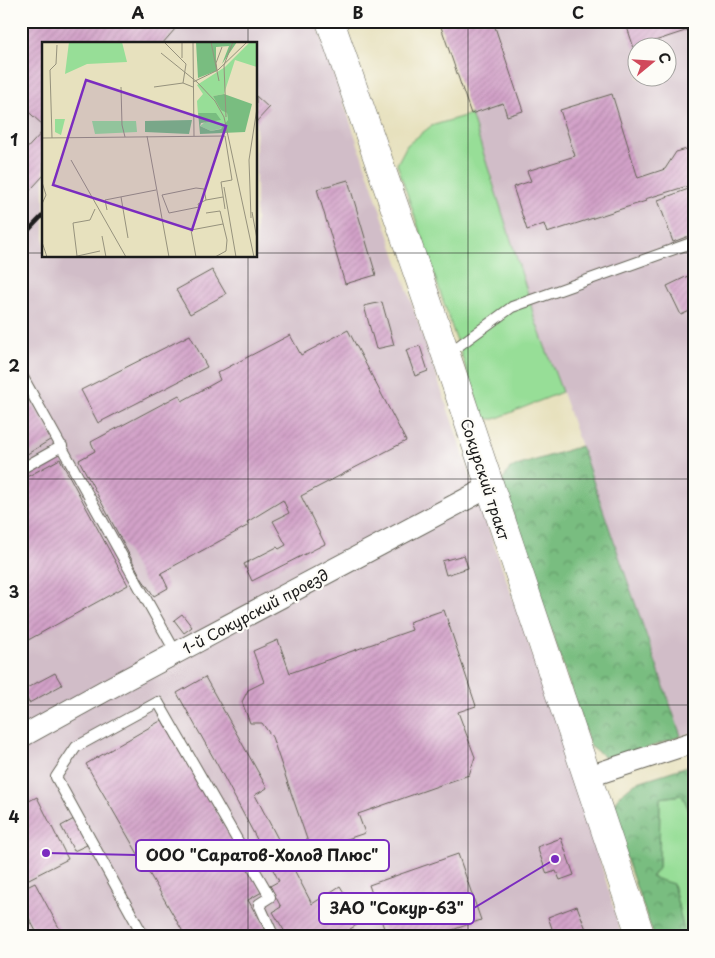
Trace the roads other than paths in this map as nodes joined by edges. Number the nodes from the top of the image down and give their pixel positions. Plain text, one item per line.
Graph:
1 (330, 21) edge
2 (694, 242) edge
3 (446, 355) junction
4 (21, 374) edge
5 (62, 446) junction
6 (21, 469) edge
7 (489, 487) junction
8 (176, 653) junction
9 (21, 737) edge
10 (694, 742) edge
11 (587, 777) junction
12 (144, 937) edge
13 (274, 937) edge
14 (640, 937) edge

1 - 3 street, Сокурский тракт
2 - 3 lane
3 - 7 street, Сокурский тракт
4 - 5 lane
5 - 6 lane
5 - 8 lane
7 - 8 street, 1-й Сокурский проезд
7 - 11 street, Сокурский тракт
8 - 9 street, 1-й Сокурский проезд
10 - 11 street
11 - 14 street, Сокурский тракт
12 - 13 lane

